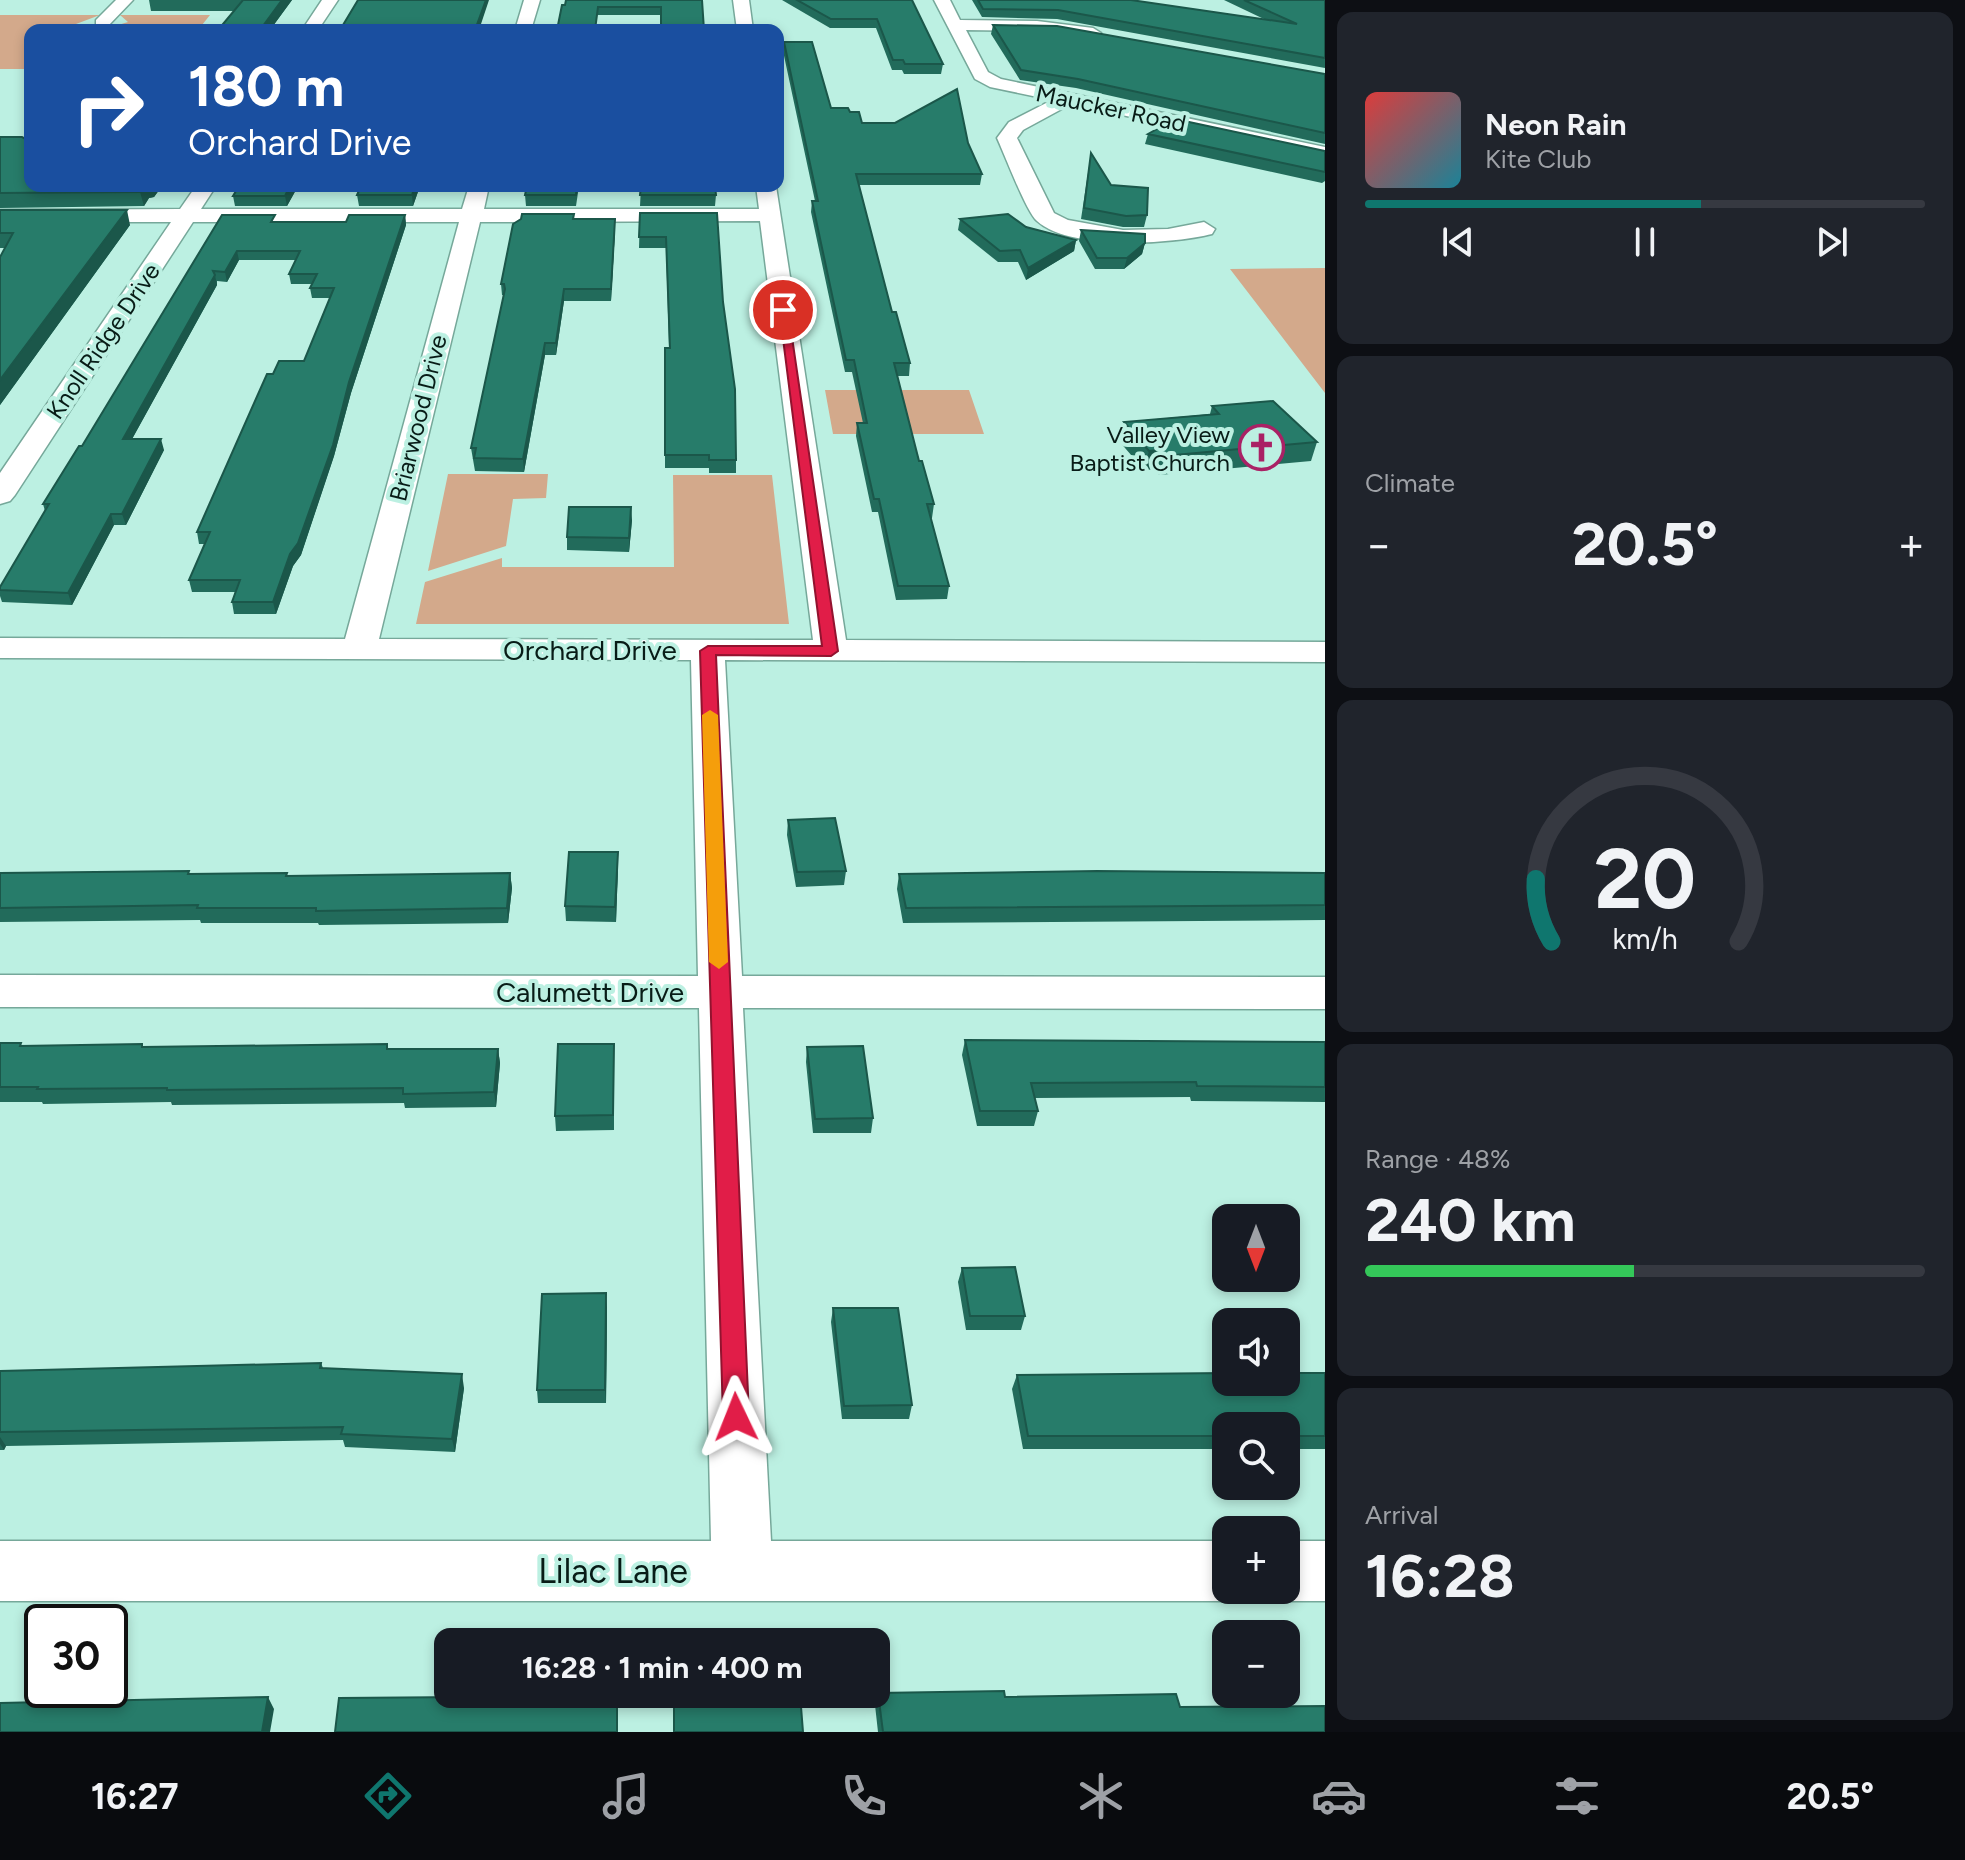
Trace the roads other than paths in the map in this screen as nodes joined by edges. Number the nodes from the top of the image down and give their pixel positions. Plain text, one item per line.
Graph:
1 (125, 0) edge
2 (330, 0) edge
3 (532, 0) edge
4 (741, 0) edge
5 (942, 0) edge
6 (102, 23) dead end
7 (314, 24) edge
8 (525, 24) edge
9 (744, 24) edge
10 (955, 25) junction
11 (1117, 38) edge
12 (1068, 99) junction
13 (1325, 153) edge
14 (202, 192) edge
15 (477, 192) edge
16 (767, 192) edge
17 (770, 215) junction
18 (0, 216) edge
19 (186, 216) junction
20 (470, 216) junction
21 (1204, 229) dead end
22 (9, 438) dead end
23 (38, 438) junction
24 (0, 495) edge
25 (0, 648) edge
26 (359, 650) junction
27 (708, 651) junction
28 (831, 651) junction
29 (1325, 652) edge
30 (0, 991) edge
31 (719, 993) junction
32 (1325, 993) edge
33 (0, 1571) edge
34 (742, 1571) junction
35 (1212, 1571) edge
36 (1300, 1571) edge
37 (1325, 1571) edge

1 - 6 street
2 - 7 street
3 - 8 street
4 - 9 street
5 - 10 street, Maucker Road
10 - 11 street
10 - 12 street, Maucker Road
12 - 13 street, Maucker Road
12 - 21 street
14 - 19 street, Knoll Ridge Drive
15 - 20 street, Briarwood Drive
16 - 17 street
17 - 20 street
17 - 28 street
18 - 19 street
19 - 20 street
19 - 23 street, Knoll Ridge Drive
20 - 26 street, Briarwood Drive
22 - 23 street
23 - 24 street, Knoll Ridge Drive
25 - 26 street, Orchard Drive
26 - 27 street, Orchard Drive
27 - 28 street, Orchard Drive
27 - 31 street
28 - 29 street, Orchard Drive
30 - 31 street, Calumett Drive
31 - 32 street, Calumett Drive
31 - 34 street
33 - 34 street, Lilac Lane
34 - 35 street, Lilac Lane
36 - 37 street

